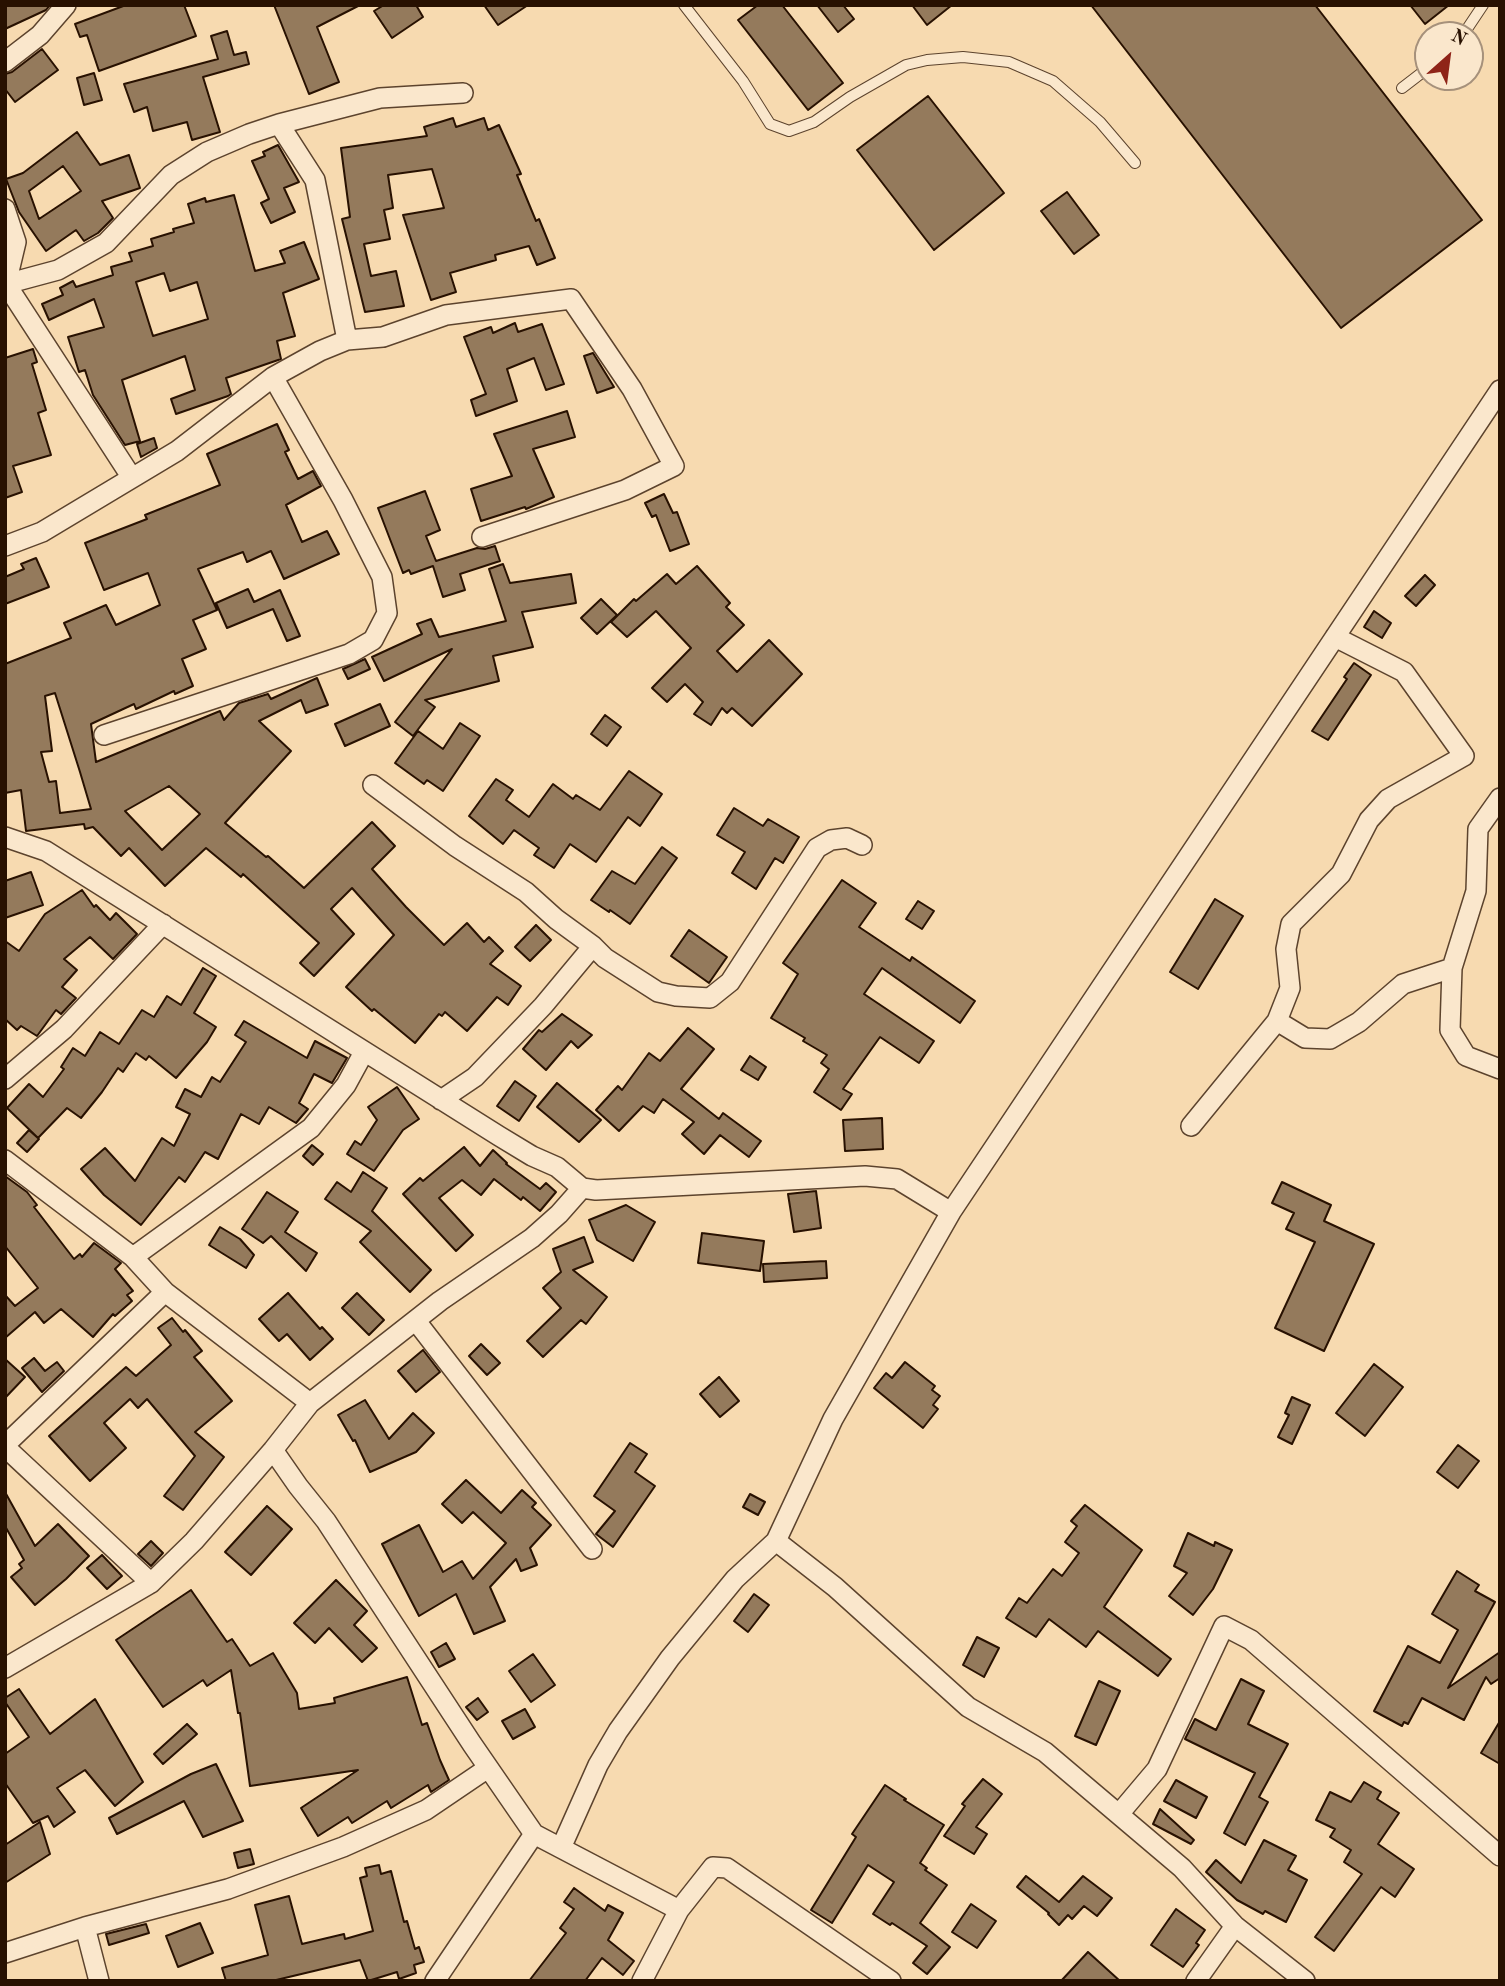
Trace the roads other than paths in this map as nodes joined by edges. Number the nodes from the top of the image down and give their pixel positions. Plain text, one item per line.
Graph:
1 (66, 5) edge
2 (684, 5) edge
3 (1483, 5) edge
4 (1472, 21) edge
5 (5, 62) edge
6 (1414, 79) edge
7 (1402, 88) dead end
8 (463, 93) dead end
9 (279, 124) junction
10 (1135, 163) dead end
11 (5, 209) edge
12 (6, 284) edge
13 (347, 340) junction
14 (273, 377) junction
15 (1500, 390) edge
16 (132, 478) junction
17 (482, 537) dead end
18 (5, 546) edge
19 (1335, 638) junction
20 (104, 735) dead end
21 (373, 785) dead end
22 (1500, 798) edge
23 (6, 836) edge
24 (862, 845) dead end
25 (163, 924) junction
26 (593, 946) junction
27 (1452, 968) junction
28 (1277, 1021) junction
29 (364, 1052) junction
30 (1500, 1069) edge
31 (5, 1079) edge
32 (441, 1100) junction
33 (1191, 1126) dead end
34 (5, 1160) edge
35 (582, 1188) junction
36 (951, 1212) junction
37 (133, 1257) junction
38 (165, 1292) junction
39 (416, 1321) junction
40 (310, 1403) junction
41 (5, 1446) edge
42 (273, 1450) junction
43 (776, 1541) junction
44 (592, 1549) dead end
45 (151, 1583) junction
46 (5, 1668) edge
47 (488, 1768) junction
48 (1119, 1814) junction
49 (534, 1834) junction
50 (561, 1848) junction
51 (1500, 1856) edge
52 (679, 1910) junction
53 (1235, 1926) junction
54 (85, 1927) junction
55 (5, 1953) edge
56 (99, 1981) edge
57 (435, 1981) edge
58 (642, 1981) edge
59 (891, 1981) edge
60 (1196, 1981) edge
61 (1305, 1981) edge

1 - 5 street
2 - 10 lane
3 - 4 lane
6 - 7 lane
8 - 9 street
9 - 12 street
9 - 13 street
11 - 12 street
12 - 16 street
13 - 14 street
13 - 17 street
14 - 16 street
14 - 20 street
15 - 19 street
16 - 18 street
19 - 28 street
19 - 36 street
21 - 26 street
22 - 27 street
23 - 25 street
24 - 26 street
25 - 29 street
25 - 31 street
26 - 32 street
27 - 28 street
27 - 30 street
28 - 33 street
29 - 32 street
29 - 37 street
32 - 35 street
34 - 37 street
35 - 36 street
35 - 39 street
36 - 43 street
37 - 38 street
38 - 40 street
38 - 41 street
39 - 40 street
39 - 44 street
40 - 42 street
41 - 45 street
42 - 45 street
42 - 47 street
43 - 48 street
43 - 50 street
45 - 46 street
47 - 49 street
47 - 54 street
48 - 51 street
48 - 53 street
49 - 50 street
49 - 57 street
50 - 52 street
52 - 58 street
52 - 59 street
53 - 60 street
53 - 61 street
54 - 55 street
54 - 56 street

